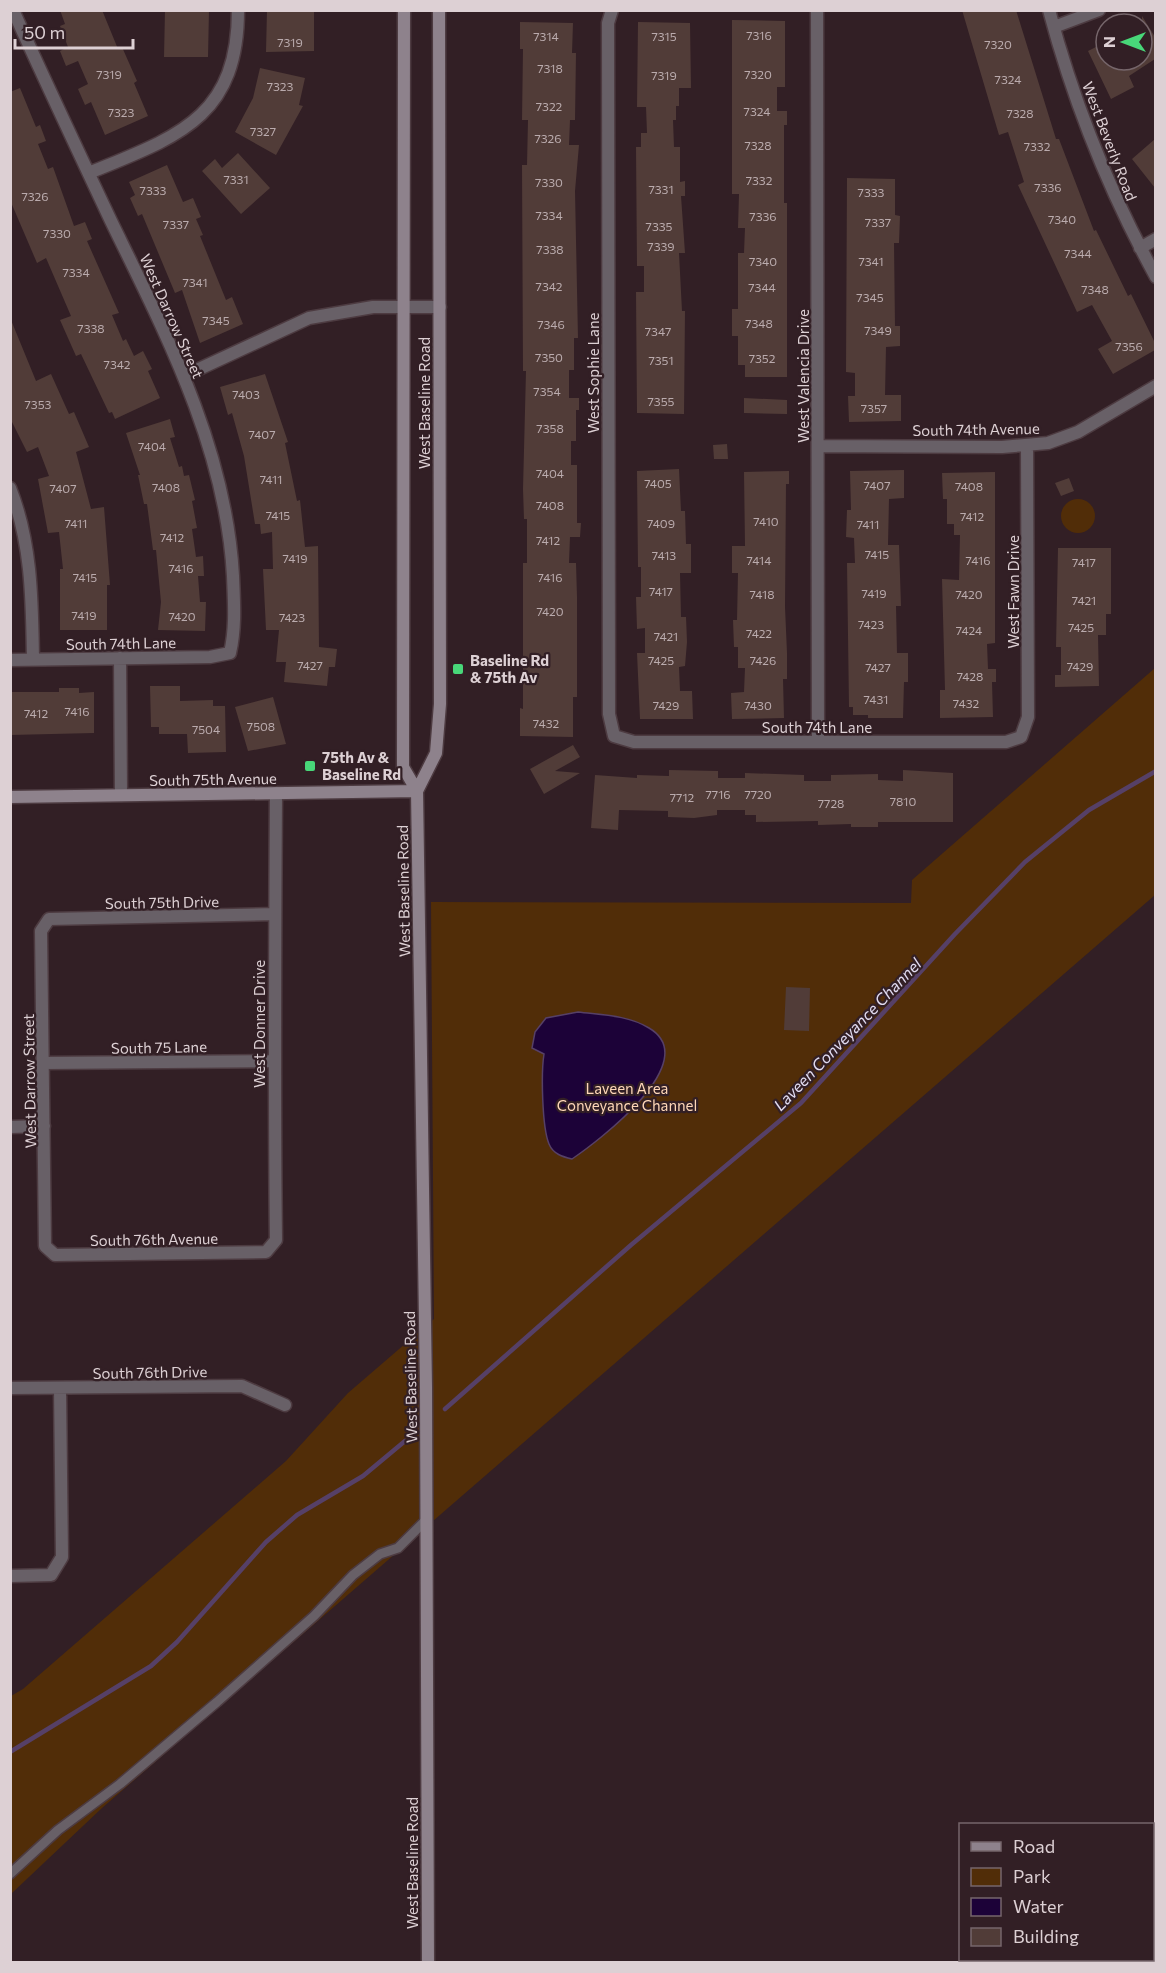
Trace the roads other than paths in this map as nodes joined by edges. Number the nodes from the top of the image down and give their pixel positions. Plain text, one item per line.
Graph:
1 (13, 10) edge
2 (238, 10) edge
3 (404, 10) edge
4 (440, 10) edge
5 (612, 10) edge
6 (817, 10) edge
7 (1049, 10) edge
8 (1099, 10) edge
9 (1054, 27) junction
10 (89, 173) junction
11 (1155, 239) edge
12 (1140, 248) junction
13 (1155, 277) edge
14 (440, 307) junction
15 (404, 308) junction
16 (184, 376) junction
17 (1155, 386) edge
18 (1027, 445) junction
19 (818, 446) junction
20 (10, 488) edge
21 (230, 652) joint
22 (120, 658) junction
23 (33, 659) junction
24 (10, 660) edge
25 (614, 736) joint
26 (1021, 737) joint
27 (818, 742) junction
28 (417, 791) junction
29 (276, 793) junction
30 (121, 795) junction
31 (10, 797) edge
32 (275, 914) junction
33 (49, 919) joint
34 (273, 1060) junction
35 (44, 1063) junction
36 (44, 1126) junction
37 (10, 1127) edge
38 (45, 1246) joint
39 (266, 1252) joint
40 (10, 1388) edge
41 (60, 1389) junction
42 (285, 1405) dead end
43 (426, 1519) junction
44 (10, 1576) edge
45 (10, 1874) edge
46 (428, 1962) edge

1 - 10 street, West Darrow Street
2 - 10 street
3 - 15 main road, West Baseline Road
4 - 14 main road, West Baseline Road
5 - 25 street, West Sophie Lane
6 - 19 street, West Valencia Drive
7 - 9 street, West Beverly Road
8 - 9 street
9 - 12 street, West Beverly Road
10 - 16 street, West Darrow Street
11 - 12 street
12 - 13 street, West Beverly Road
14 - 15 street
14 - 28 main road, West Baseline Road
15 - 16 street
15 - 28 main road, West Baseline Road
16 - 21 street, West Darrow Street
17 - 18 street, South 74th Avenue
18 - 19 street, South 74th Avenue
18 - 26 street, West Fawn Drive
19 - 27 street, West Valencia Drive
20 - 23 street
21 - 22 street, South 74th Lane
22 - 23 street, South 74th Lane
22 - 30 street
23 - 24 street, South 74th Lane
25 - 27 street, South 74th Lane
26 - 27 street, South 74th Lane
28 - 29 main road, South 75th Avenue
28 - 43 main road, West Baseline Road
29 - 30 main road, South 75th Avenue
29 - 32 street, West Donner Drive
30 - 31 main road, South 75th Avenue
32 - 33 street, South 75th Drive
32 - 34 street, West Donner Drive
33 - 35 street, West Darrow Street
34 - 35 street, South 75 Lane
34 - 39 street, West Donner Drive
35 - 36 street, West Darrow Street
36 - 37 street
36 - 38 street, West Darrow Street
38 - 39 street, South 76th Avenue
40 - 41 street, South 76th Drive
41 - 42 street, South 76th Drive
41 - 44 street
43 - 45 street
43 - 46 main road, West Baseline Road

